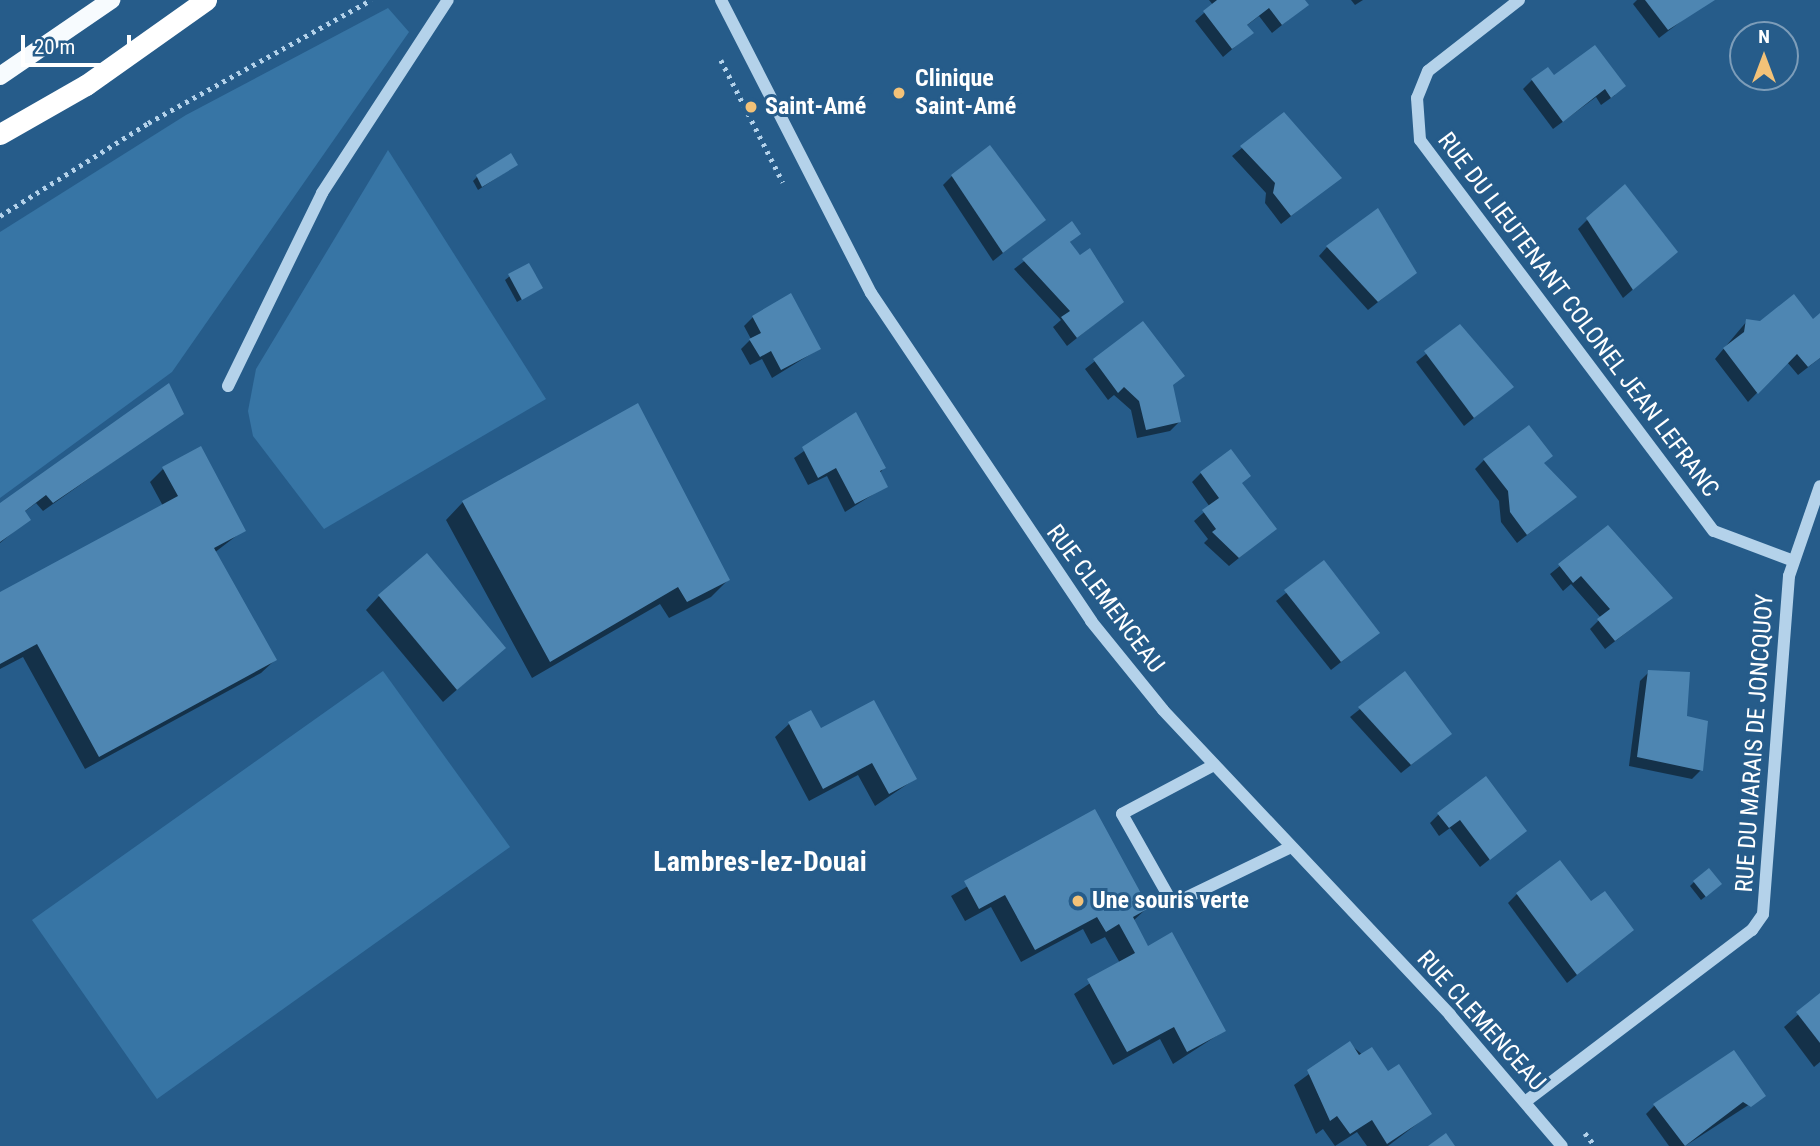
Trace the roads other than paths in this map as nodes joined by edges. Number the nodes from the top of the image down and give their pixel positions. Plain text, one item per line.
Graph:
1 (111, 0) edge
2 (206, 0) edge
3 (448, 0) edge
4 (721, 0) edge
5 (1519, 0) edge
6 (0, 76) edge
7 (0, 134) edge
8 (228, 386) dead end
9 (1820, 486) edge
10 (1791, 560) junction
11 (1214, 765) junction
12 (1291, 847) junction
13 (1525, 1102) junction
14 (1562, 1146) edge

1 - 6 main road
2 - 7 highway
3 - 8 street
4 - 11 street, RUE CLEMENCEAU
5 - 10 street, RUE DU LIEUTENANT COLONEL JEAN LEFRANC
9 - 10 street, RUE DU MARAIS DE JONCQUOY
10 - 13 street, RUE DU MARAIS DE JONCQUOY
11 - 12 street, RUE CLEMENCEAU
11 - 12 street
12 - 13 street, RUE CLEMENCEAU
13 - 14 street, RUE CLEMENCEAU

